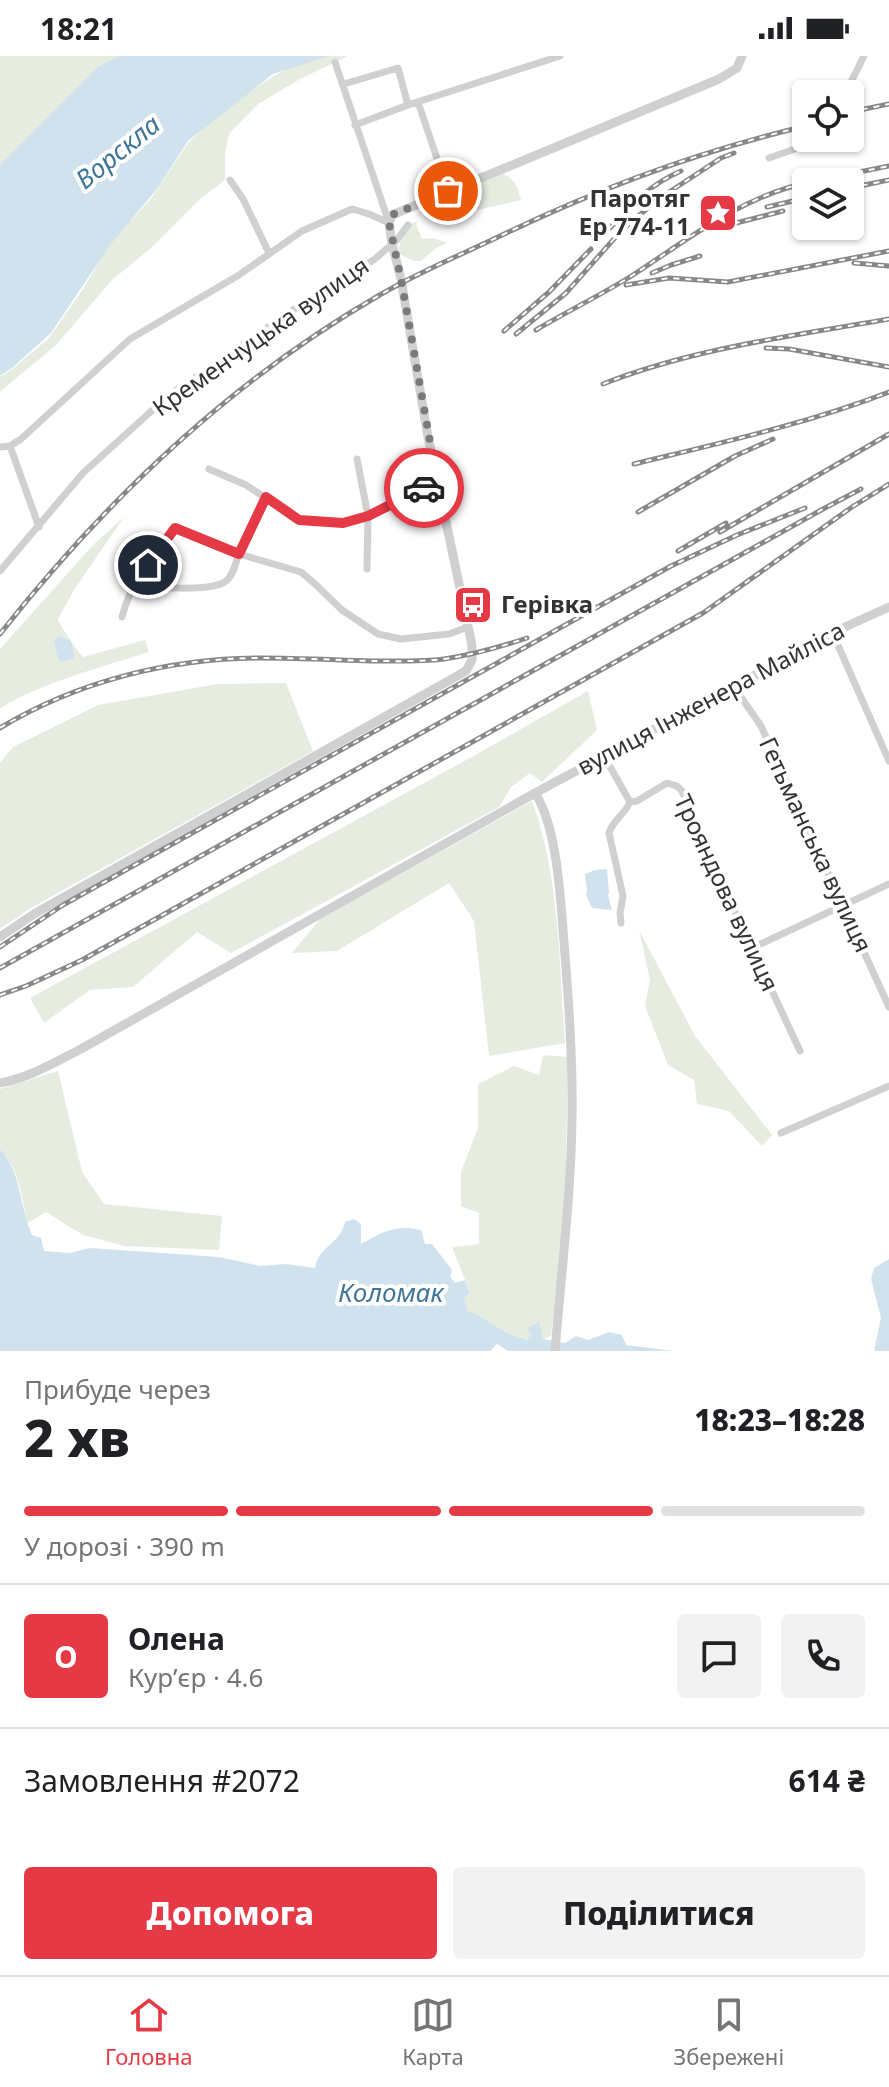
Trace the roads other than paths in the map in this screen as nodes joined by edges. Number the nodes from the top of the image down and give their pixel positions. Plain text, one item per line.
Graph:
1 (560, 56) edge
2 (742, 56) edge
3 (864, 56) edge
4 (335, 62) dead end
5 (852, 80) edge
6 (344, 84) junction
7 (418, 102) junction
8 (408, 105) junction
9 (355, 125) junction
10 (792, 150) edge
11 (769, 158) dead end
12 (230, 180) dead end
13 (448, 191) junction
14 (389, 223) junction
15 (408, 225) dead end
16 (392, 245) junction
17 (269, 253) junction
18 (10, 446) junction
19 (0, 447) edge
20 (357, 459) dead end
21 (209, 469) dead end
22 (437, 481) junction
23 (266, 497) junction
24 (368, 516) junction
25 (39, 527) junction
26 (239, 554) junction
27 (367, 569) dead end
28 (0, 571) edge
29 (134, 584) junction
30 (889, 607) edge
31 (122, 617) dead end
32 (468, 627) junction
33 (833, 634) junction
34 (734, 687) junction
35 (604, 756) junction
36 (889, 761) edge
37 (535, 793) junction
38 (630, 802) junction
39 (889, 884) edge
40 (843, 905) junction
41 (621, 923) dead end
42 (0, 937) edge
43 (752, 948) junction
44 (889, 1007) edge
45 (800, 1051) dead end
46 (0, 1083) edge
47 (889, 1086) edge
48 (781, 1133) dead end
49 (555, 1351) edge

1 - 7 street
2 - 13 street
3 - 5 street
4 - 6 street
6 - 8 street
6 - 9 street
7 - 8 street
7 - 13 street
8 - 9 street
9 - 14 street
10 - 11 street
12 - 17 street
13 - 14 street
14 - 16 street
14 - 17 street
15 - 16 street, Кременчуцька вулиця
16 - 22 street
16 - 25 street, Кременчуцька вулиця
17 - 18 street
18 - 19 street
18 - 25 street
20 - 24 street
21 - 23 street
22 - 24 street
22 - 32 street
23 - 24 street
23 - 26 street
24 - 27 street
25 - 28 street, Кременчуцька вулиця
26 - 29 street
26 - 29 street
26 - 32 street
29 - 31 street
30 - 33 street, вулиця Інженера Майліса
32 - 42 street
33 - 34 street, вулиця Інженера Майліса
33 - 36 street
34 - 35 street, вулиця Інженера Майліса
34 - 40 street, Гетьманська вулиця
35 - 37 street, вулиця Інженера Майліса
35 - 38 street
37 - 46 street, вулиця Інженера Майліса
37 - 49 street
38 - 41 street
38 - 43 street, Трояндова вулиця
39 - 40 street
40 - 43 street
40 - 44 street, Гетьманська вулиця
43 - 45 street, Трояндова вулиця
47 - 48 street

